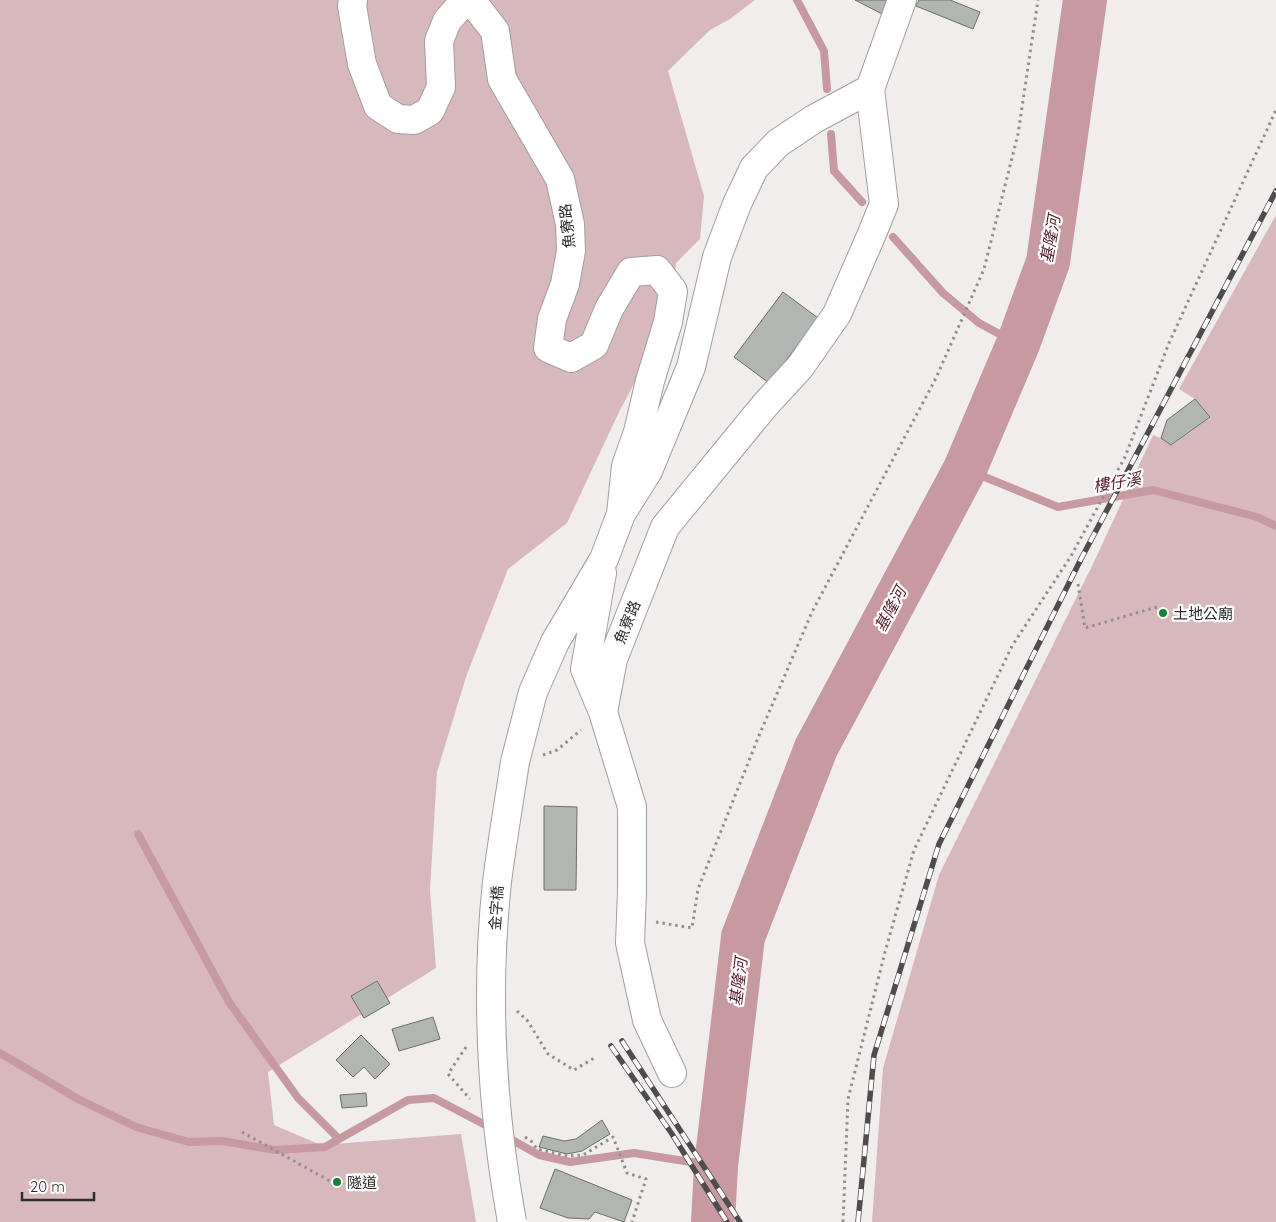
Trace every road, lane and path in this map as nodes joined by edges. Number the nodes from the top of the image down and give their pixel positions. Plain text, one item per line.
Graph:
1 (353, 0) edge
2 (902, 0) edge
3 (1038, 0) edge
4 (860, 95) junction
5 (1276, 110) edge
6 (621, 514) junction
7 (604, 559) junction
8 (1078, 584) dead end
9 (576, 606) joint
10 (1157, 607) dead end
11 (603, 712) junction
12 (630, 918) junction
13 (510, 1009) dead end
14 (596, 1057) dead end
15 (672, 1073) dead end
16 (242, 1132) dead end
17 (613, 1137) dead end
18 (336, 1185) dead end
19 (512, 1222) edge
20 (632, 1222) edge
21 (843, 1222) edge

1 - 6 street, 魚寮路
2 - 4 street, 魚寮路
3 - 12 path
4 - 6 street, 魚寮路
4 - 11 street, 魚寮路
5 - 21 path
6 - 7 street, 魚寮路
7 - 9 street, 魚寮路
7 - 11 street, 魚寮路
8 - 10 path
9 - 19 street, 金字橋, bridge
11 - 12 street
12 - 15 street
13 - 14 path
16 - 18 path
17 - 20 path

